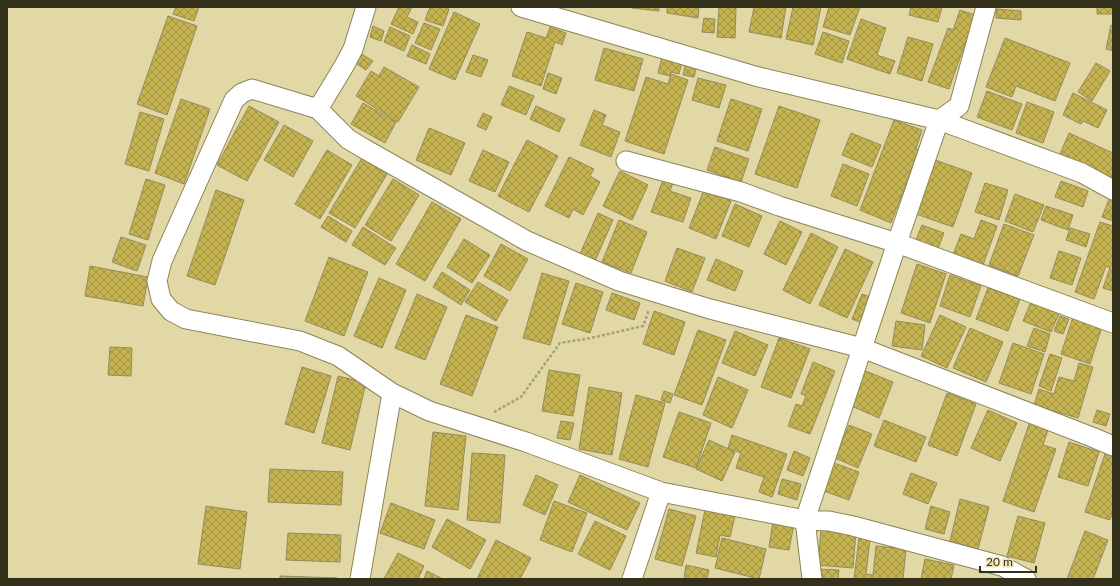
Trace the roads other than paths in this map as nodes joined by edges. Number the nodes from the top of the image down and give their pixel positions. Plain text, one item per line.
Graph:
1 (366, 7) edge
2 (521, 7) edge
3 (986, 7) edge
4 (318, 110) junction
5 (939, 120) junction
6 (626, 161) dead end
7 (1113, 190) edge
8 (897, 243) junction
9 (1113, 323) edge
10 (862, 348) junction
11 (392, 393) junction
12 (1113, 446) edge
13 (661, 492) junction
14 (805, 520) junction
15 (360, 579) edge
16 (632, 579) edge
17 (812, 579) edge
18 (1026, 579) edge

1 - 4 street
2 - 5 street
3 - 5 street
4 - 10 street
4 - 11 street
5 - 7 street
5 - 8 street
6 - 8 street
8 - 9 street
8 - 10 street
10 - 12 street
10 - 14 street
11 - 13 street
11 - 15 street
13 - 14 street
13 - 16 street
14 - 17 street
14 - 18 street

